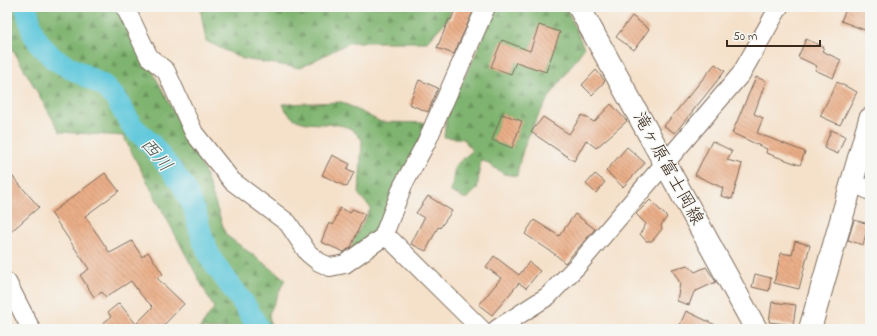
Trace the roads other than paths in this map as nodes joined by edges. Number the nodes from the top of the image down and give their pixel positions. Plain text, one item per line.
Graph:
1 (125, 7) edge
2 (486, 7) edge
3 (579, 7) edge
4 (779, 7) edge
5 (870, 119) edge
6 (665, 161) junction
7 (861, 187) edge
8 (383, 237) junction
9 (7, 282) edge
10 (31, 329) edge
11 (481, 329) edge
12 (497, 329) edge
13 (756, 329) edge
14 (810, 329) edge

1 - 8 street
2 - 8 street
3 - 6 main road, 滝ヶ原富士岡線
4 - 6 street
5 - 7 main road
6 - 12 street
6 - 13 main road, 滝ヶ原富士岡線
7 - 14 main road
8 - 11 street
9 - 10 street

